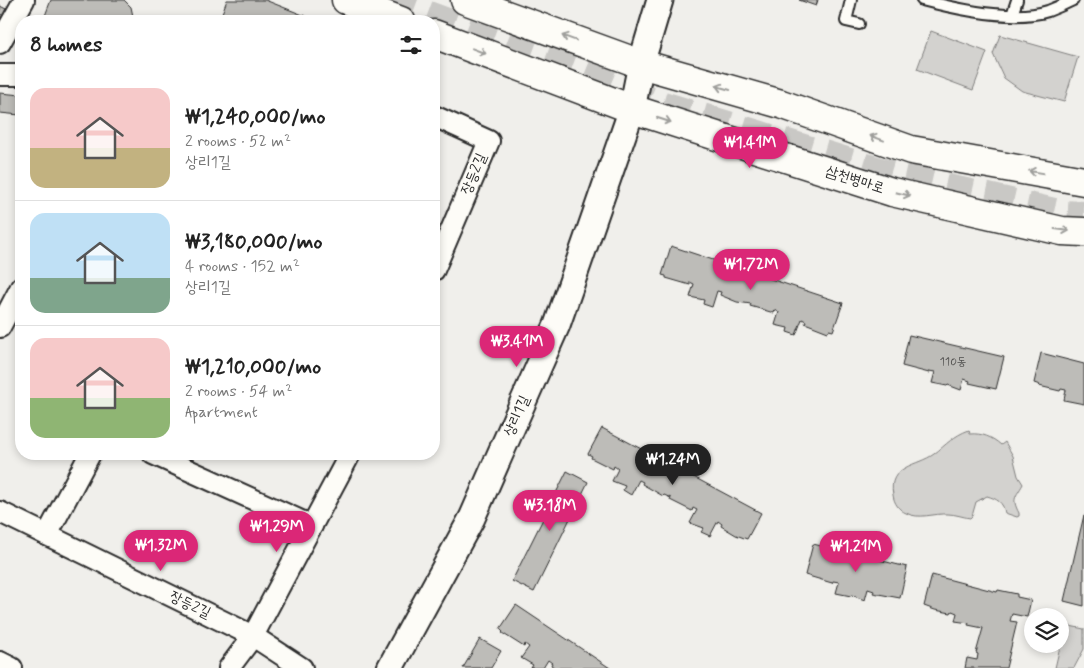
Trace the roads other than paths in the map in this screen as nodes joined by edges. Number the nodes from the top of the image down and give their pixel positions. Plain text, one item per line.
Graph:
1 (24, 0) edge
2 (346, 0) edge
3 (465, 0) edge
4 (660, 0) edge
5 (851, 0) edge
6 (922, 0) edge
7 (1017, 0) edge
8 (1073, 0) edge
9 (16, 15) edge
10 (385, 15) edge
11 (15, 16) edge
12 (1012, 16) junction
13 (859, 24) dead end
14 (440, 36) edge
15 (0, 43) edge
16 (641, 64) junction
17 (0, 75) edge
18 (15, 75) edge
19 (632, 109) junction
20 (440, 119) edge
21 (1084, 181) edge
22 (1084, 232) edge
23 (441, 233) edge
24 (15, 298) edge
25 (0, 327) edge
26 (87, 460) edge
27 (166, 460) edge
28 (347, 460) edge
29 (0, 512) edge
30 (312, 526) junction
31 (47, 535) junction
32 (253, 636) junction
33 (0, 662) edge
34 (12, 668) edge
35 (230, 668) edge
36 (302, 668) edge
37 (390, 668) edge

1 - 9 street
2 - 10 main road
16 -> 3 main road
4 - 16 street
5 - 13 lane
6 - 12 lane
7 - 12 lane
8 - 12 lane
11 - 15 street
14 -> 19 main road, 삼천병마로
16 - 19 street, 상리1길
21 -> 16 main road
17 - 18 street
19 -> 22 main road, 삼천병마로
19 - 37 street, 상리1길
20 - 23 street, 장등2길
24 - 25 street
26 - 31 street
27 - 30 street
28 - 30 street
29 - 31 street, 장등2길
30 - 32 street
31 - 32 street, 장등2길
32 - 35 street
32 - 36 street, 장등2길
33 - 34 street

